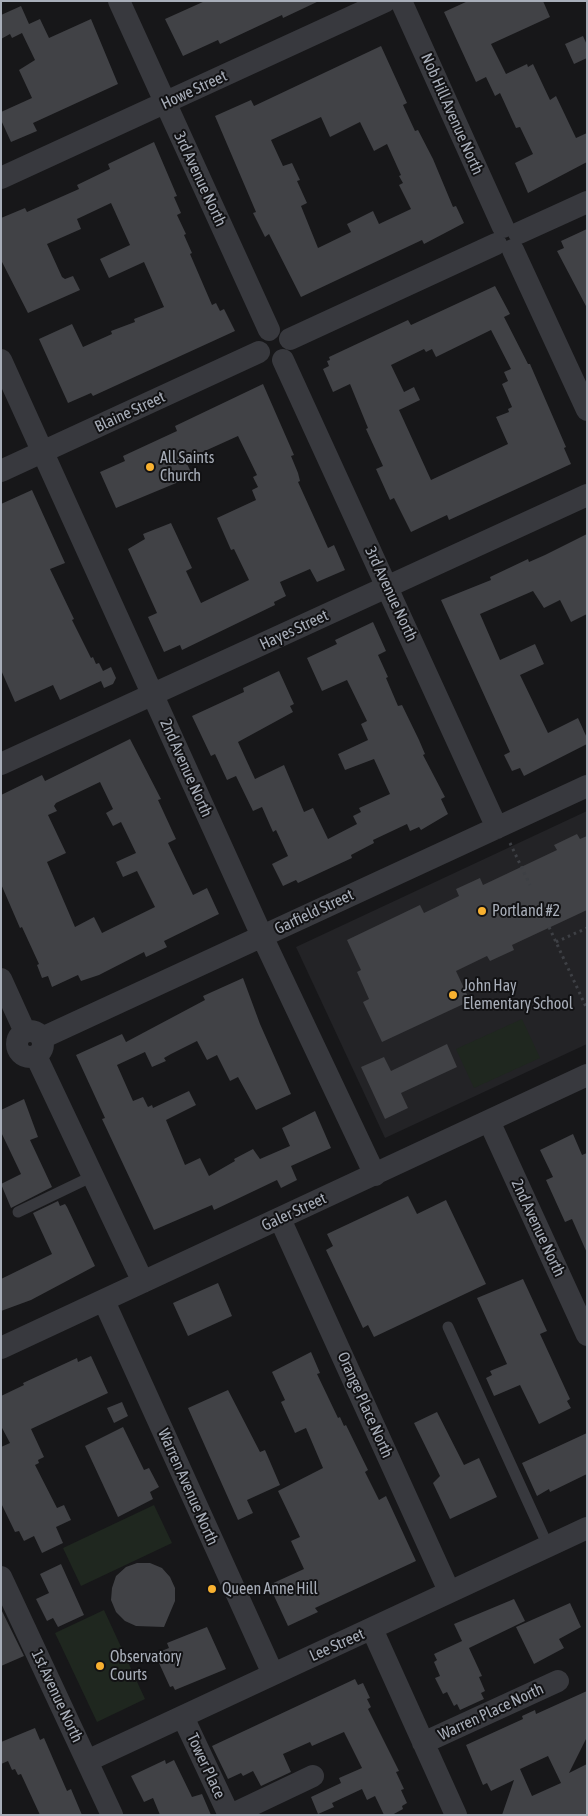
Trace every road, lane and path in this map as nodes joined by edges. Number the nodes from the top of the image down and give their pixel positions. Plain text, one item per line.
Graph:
1 (119, 1) edge
2 (386, 1) edge
3 (401, 1) edge
4 (165, 103) junction
5 (1, 178) edge
6 (587, 202) edge
7 (508, 238) junction
8 (269, 330) junction
9 (290, 339) junction
10 (259, 352) junction
11 (1, 360) edge
12 (283, 360) junction
13 (587, 410) edge
14 (44, 452) junction
15 (1, 472) edge
16 (587, 495) edge
17 (388, 587) junction
18 (153, 694) junction
19 (1, 764) edge
20 (587, 786) edge
21 (503, 835) junction
22 (530, 885) dead end
23 (549, 927) dead end
24 (587, 928) edge
25 (262, 936) junction
26 (556, 942) junction
27 (1, 979) edge
28 (587, 1009) edge
29 (24, 1046) edge
30 (587, 1075) edge
31 (488, 1121) junction
32 (375, 1174) junction
33 (93, 1176) junction
34 (18, 1212) dead end
35 (280, 1219) junction
36 (144, 1282) junction
37 (104, 1301) junction
38 (448, 1327) dead end
39 (587, 1335) edge
40 (1, 1348) edge
41 (587, 1528) edge
42 (548, 1546) junction
43 (1, 1577) edge
44 (449, 1591) junction
45 (372, 1629) junction
46 (273, 1674) junction
47 (558, 1682) dead end
48 (183, 1717) junction
49 (423, 1743) junction
50 (87, 1761) junction
51 (313, 1776) dead end
52 (112, 1815) edge
53 (230, 1815) edge
54 (456, 1815) edge

1 - 4 street, 3rd Avenue North
2 - 4 street, Howe Street
3 - 7 street, Nob Hill Avenue North
4 - 5 street, Howe Street
4 - 8 street, 3rd Avenue North
6 - 7 street
7 - 9 street
7 - 13 street, Nob Hill Avenue North
8 - 9 street
8 - 10 street
9 - 12 street
10 - 12 street
10 - 14 street, Blaine Street
11 - 14 street, 2nd Avenue North
12 - 17 street, 3rd Avenue North
14 - 15 street, Blaine Street
14 - 18 street, 2nd Avenue North
16 - 17 street, Hayes Street
17 - 18 street, Hayes Street
17 - 21 street, 3rd Avenue North
18 - 19 street, Hayes Street
18 - 25 street, 2nd Avenue North
20 - 21 street, Garfield Street
21 - 22 path
21 - 25 street, Garfield Street
23 - 26 path
24 - 26 path
25 - 29 street, Garfield Street
25 - 32 street, 2nd Avenue North
26 - 28 path
27 - 29 street
29 - 33 street
30 - 31 street, Galer Street
31 - 32 street, Galer Street
31 - 39 street, 2nd Avenue North
32 - 35 street, Galer Street
33 - 34 lane
33 - 36 street
35 - 36 street, Galer Street
35 - 44 street, Orange Place North
36 - 37 street, Galer Street
37 - 40 street, Galer Street
37 - 46 street, Warren Avenue North
38 - 42 lane
41 - 42 street, Lee Street
42 - 44 street, Lee Street
43 - 50 street, 1st Avenue North
44 - 45 street, Lee Street
45 - 46 street, Lee Street
45 - 49 street
46 - 48 street, Lee Street
47 - 49 street, Warren Place North
48 - 50 street, Lee Street
48 - 53 street, Tower Place
49 - 54 street
50 - 52 street, 1st Avenue North
51 - 53 street, Tower Place

